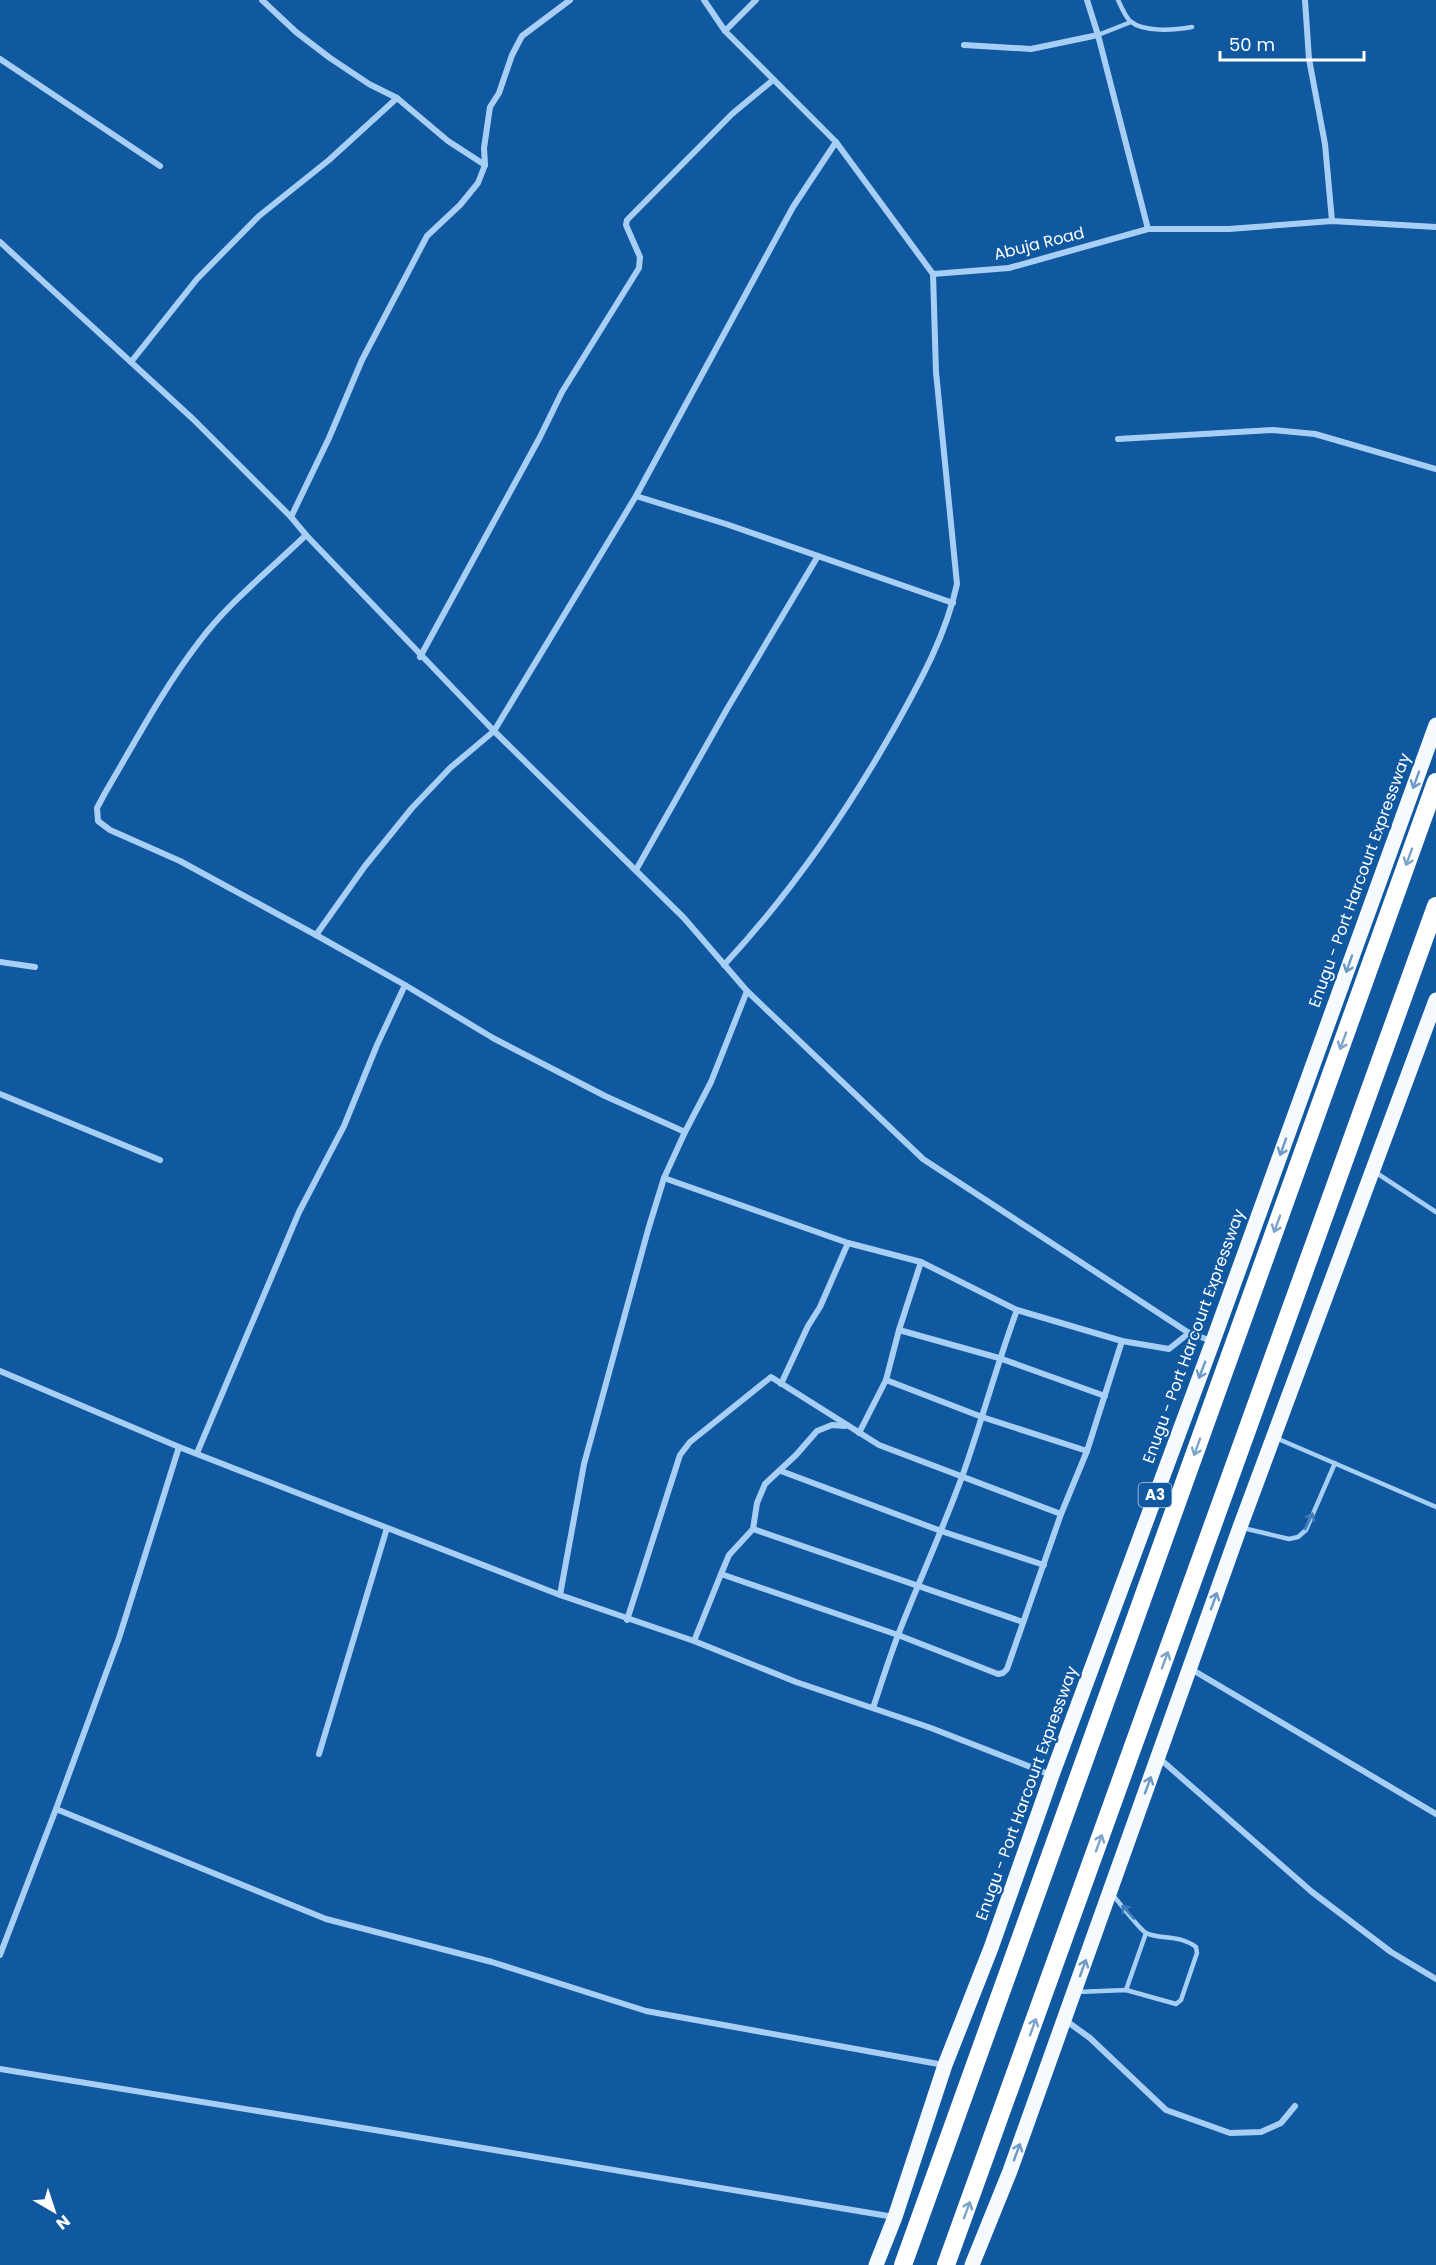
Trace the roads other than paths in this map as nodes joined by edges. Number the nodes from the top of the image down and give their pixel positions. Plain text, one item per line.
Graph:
1 (262, 0) edge
2 (570, 0) edge
3 (704, 0) edge
4 (756, 0) edge
5 (1087, 0) edge
6 (1118, 0) edge
7 (1305, 0) edge
8 (1131, 21) junction
9 (1192, 27) dead end
10 (725, 31) junction
11 (1098, 35) junction
12 (964, 45) dead end
13 (0, 59) edge
14 (773, 80) junction
15 (397, 98) junction
16 (836, 142) junction
17 (485, 165) junction
18 (160, 166) dead end
19 (1332, 221) junction
20 (1436, 227) edge
21 (1148, 229) junction
22 (0, 242) edge
23 (933, 274) junction
24 (131, 362) junction
25 (1118, 439) dead end
26 (1436, 469) edge
27 (636, 496) junction
28 (291, 517) junction
29 (306, 535) junction
30 (818, 556) junction
31 (953, 603) junction
32 (420, 657) junction
33 (1436, 725) edge
34 (494, 731) junction
35 (1436, 782) edge
36 (636, 870) junction
37 (1436, 906) edge
38 (316, 935) junction
39 (0, 962) edge
40 (724, 965) junction
41 (35, 967) dead end
42 (405, 985) junction
43 (747, 991) junction
44 (1436, 1000) edge
45 (0, 1094) edge
46 (685, 1132) junction
47 (160, 1160) dead end
48 (1372, 1171) junction
49 (664, 1178) junction
50 (1436, 1212) edge
51 (848, 1243) junction
52 (921, 1262) junction
53 (1017, 1310) junction
54 (899, 1330) junction
55 (1189, 1333) junction
56 (1122, 1341) junction
57 (1213, 1341) junction
58 (999, 1358) junction
59 (0, 1371) edge
60 (886, 1380) junction
61 (781, 1384) junction
62 (1105, 1396) junction
63 (982, 1417) junction
64 (846, 1426) junction
65 (859, 1433) junction
66 (1274, 1437) junction
67 (179, 1447) junction
68 (1087, 1451) junction
69 (197, 1453) junction
70 (1335, 1462) junction
71 (781, 1471) junction
72 (962, 1476) junction
73 (1436, 1507) edge
74 (1061, 1514) junction
75 (1240, 1527) junction
76 (387, 1528) junction
77 (753, 1529) junction
78 (941, 1531) junction
79 (1044, 1565) junction
80 (721, 1574) junction
81 (920, 1585) junction
82 (560, 1595) junction
83 (627, 1620) junction
84 (1023, 1622) junction
85 (898, 1635) junction
86 (694, 1641) junction
87 (1190, 1669) junction
88 (873, 1708) junction
89 (318, 1754) dead end
90 (1158, 1758) junction
91 (1052, 1775) junction
92 (56, 1809) junction
93 (1436, 1814) edge
94 (1110, 1892) junction
95 (1146, 1933) junction
96 (0, 1955) edge
97 (1436, 1979) edge
98 (1126, 1990) junction
99 (1074, 1992) junction
100 (1064, 2020) junction
101 (945, 2066) junction
102 (0, 2069) edge
103 (1295, 2106) dead end
104 (895, 2217) junction
105 (876, 2265) edge
106 (903, 2265) edge
107 (946, 2265) edge
108 (972, 2265) edge

1 - 15 street
2 - 17 street
3 - 10 street
4 - 10 street
5 - 11 street
6 - 8 lane
7 - 19 street
8 - 9 lane
8 - 11 lane
10 - 14 street
11 - 12 street
11 - 21 street
13 - 18 street
14 - 16 street
14 - 32 street
15 - 17 street
15 - 24 street
16 - 23 street
16 - 27 street
17 - 28 street
19 - 20 street, Abuja Road
19 - 21 street, Abuja Road
21 - 23 street, Abuja Road
22 - 24 street
23 - 31 street
24 - 28 street
25 - 26 street
27 - 30 street
27 - 34 street
28 - 29 street
29 - 32 street
29 - 38 street
30 - 31 street
30 - 36 street
31 - 40 street
32 - 34 street
33 -> 57 main road, Enugu - Port Harcourt Expressway / A3
34 - 36 street
34 - 38 street
35 -> 106 highway, A3
36 - 40 street
107 -> 37 highway
38 - 42 street
39 - 41 street
40 - 43 street
42 - 46 street
42 - 69 street
43 - 46 street
43 - 55 street
44 - 48 main road
45 - 47 street
46 - 49 street
48 - 50 lane
48 - 66 main road
49 - 51 street
49 - 82 street
51 - 52 street
51 - 61 street
52 - 53 street
52 - 54 street
53 - 56 street
53 - 58 street
54 - 58 street
54 - 60 street
55 - 56 street
55 - 57 street
56 - 62 street
57 -> 91 main road, Enugu - Port Harcourt Expressway / A3
58 - 62 street
58 - 63 street
59 - 67 street
60 - 63 street
60 - 65 street
61 - 64 street
61 - 83 street
62 - 68 street
63 - 68 street
63 - 72 street
64 - 65 street
64 - 71 street
65 - 72 street
66 - 70 lane
66 - 75 main road
67 - 69 street
67 - 92 street
68 - 74 street
69 - 76 street
70 - 73 lane
75 -> 70 lane
71 - 77 street
71 - 78 street
72 - 74 street
72 - 78 street
74 - 79 street
87 -> 75 main road
76 - 82 street
76 - 89 street
77 - 80 street
77 - 81 street
78 - 79 street
78 - 81 street
79 - 84 street
80 - 85 street
80 - 86 street
81 - 84 street
81 - 85 street
82 - 83 street
83 - 86 street
84 - 85 street
85 - 88 street
86 - 88 street
87 - 90 main road
87 - 93 street
88 - 91 street
94 -> 90 main road
90 - 97 street
91 - 101 main road, Enugu - Port Harcourt Expressway / A3
92 - 96 street
92 - 101 street
95 -> 94 lane
99 -> 94 main road
95 - 98 lane
95 - 98 lane
98 - 99 lane
99 - 100 main road
100 - 103 street
108 -> 100 main road
101 - 104 main road, Enugu - Port Harcourt Expressway / A3
102 - 104 street
104 - 105 main road, Enugu - Port Harcourt Expressway / A3

